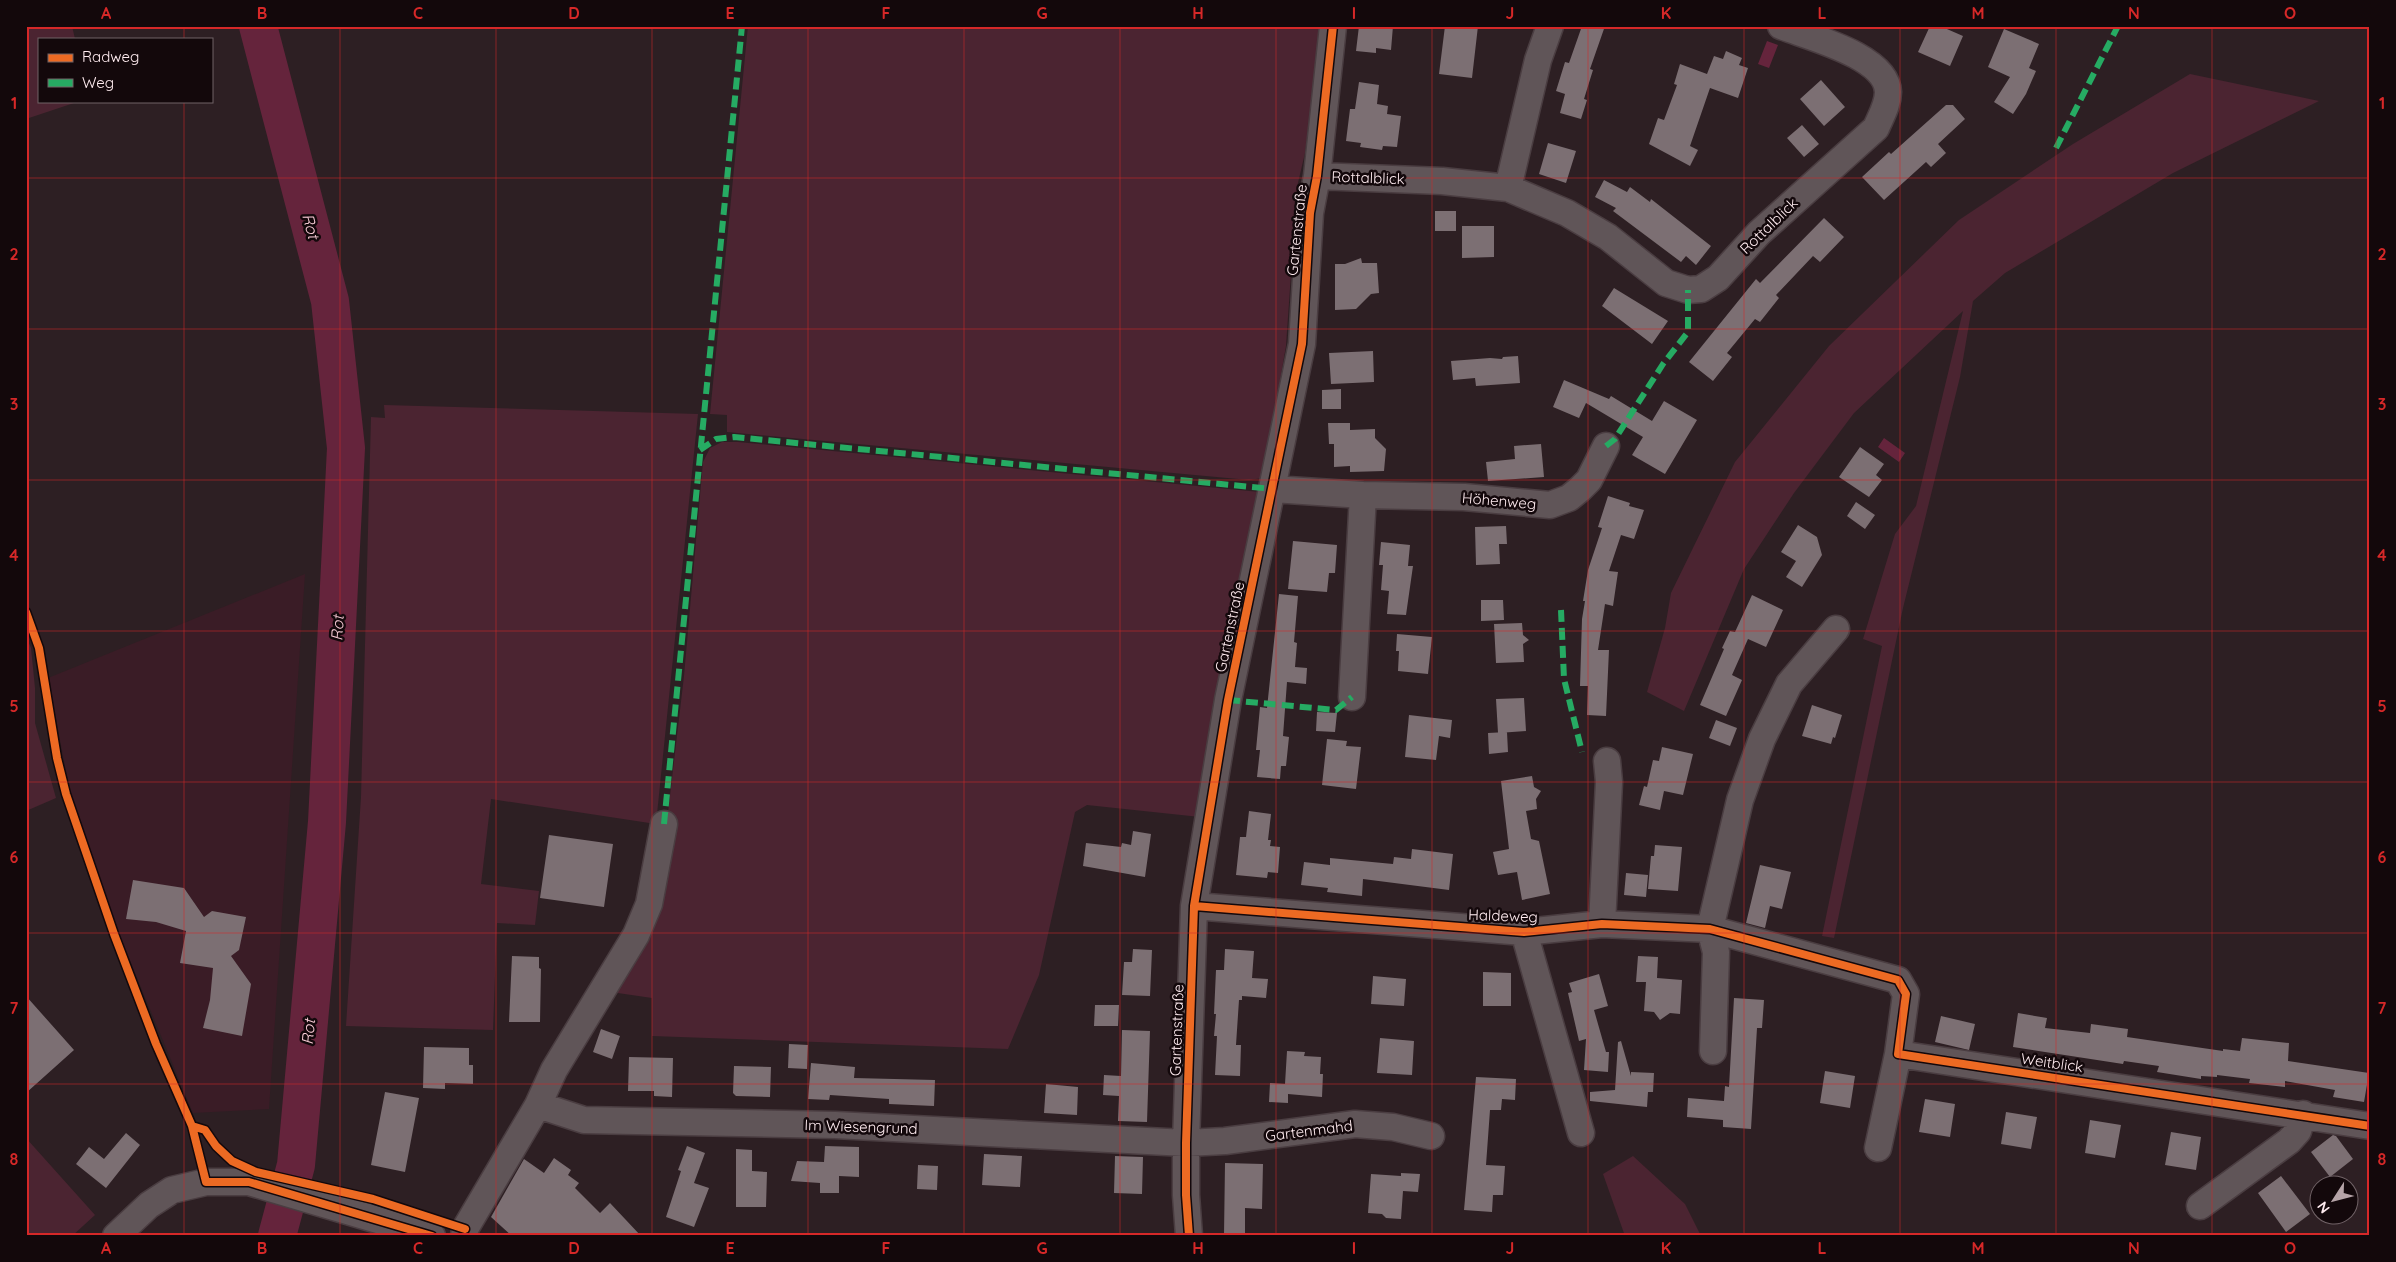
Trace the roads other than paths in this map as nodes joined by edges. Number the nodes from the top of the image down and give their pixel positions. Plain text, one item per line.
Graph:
1 (1333, 26) edge
2 (1550, 26) edge
3 (1781, 26) edge
4 (1317, 176) junction
5 (1508, 188) junction
6 (1606, 446) dead end
7 (1273, 489) junction
8 (1363, 495) junction
9 (1836, 630) dead end
10 (1352, 697) dead end
11 (1607, 761) dead end
12 (664, 824) dead end
13 (1194, 906) junction
14 (1602, 924) junction
15 (1710, 929) junction
16 (1524, 932) junction
17 (1713, 1051) dead end
18 (1898, 1054) junction
19 (538, 1106) junction
20 (2303, 1114) junction
21 (2370, 1126) edge
22 (1581, 1133) dead end
23 (1431, 1136) dead end
24 (1186, 1143) junction
25 (1878, 1148) dead end
26 (2200, 1206) dead end
27 (116, 1236) edge
28 (432, 1236) edge
29 (464, 1236) edge
30 (1190, 1236) edge

1 - 4 street, Gartenstraße
2 - 5 street
3 - 5 street, Rottalblick
4 - 5 street, Rottalblick
4 - 7 street, Gartenstraße
6 - 8 street, Höhenweg
7 - 8 street, Höhenweg
7 - 13 street, Gartenstraße
8 - 10 street
9 - 15 street
11 - 14 street
12 - 19 street
13 - 16 street, Haldeweg
13 - 24 street, Gartenstraße
14 - 15 street, Haldeweg
14 - 16 street, Haldeweg
15 - 17 street
15 - 18 street, Haldeweg
16 - 22 street, Haldeweg
18 - 20 street, Weitblick
18 - 25 street
19 - 24 street, Im Wiesengrund
19 - 29 street
20 - 21 street, Weitblick
20 - 26 street
23 - 24 street, Gartenmahd
24 - 30 street, Gartenstraße
27 - 28 street

